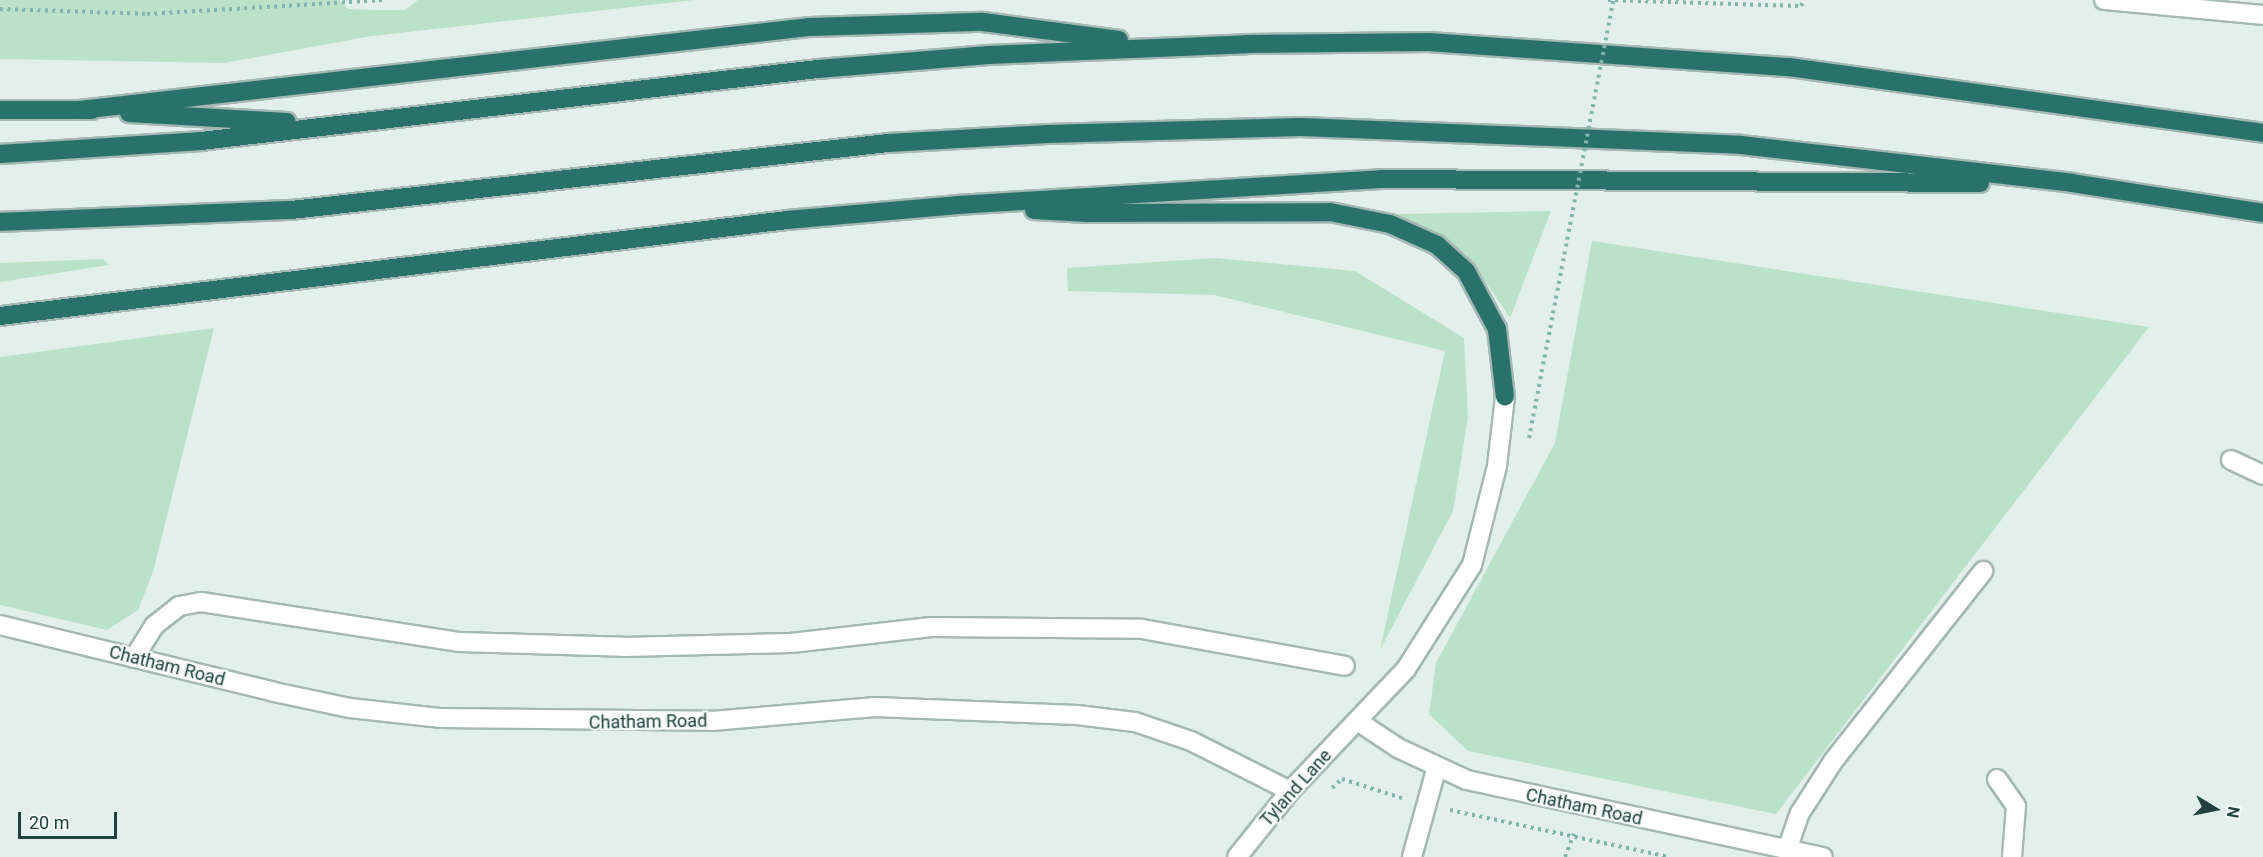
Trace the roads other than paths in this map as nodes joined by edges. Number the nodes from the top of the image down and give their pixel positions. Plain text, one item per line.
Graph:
1 (2104, 0) edge
2 (2263, 15) edge
3 (1164, 46) junction
4 (0, 110) edge
5 (80, 110) junction
6 (334, 125) junction
7 (2263, 133) edge
8 (0, 154) edge
9 (2072, 183) junction
10 (958, 205) junction
11 (2263, 213) edge
12 (0, 222) edge
13 (0, 316) edge
14 (1505, 397) joint
15 (2230, 460) dead end
16 (2263, 474) edge
17 (1983, 571) dead end
18 (0, 625) edge
19 (134, 658) junction
20 (1345, 666) dead end
21 (1359, 722) junction
22 (1437, 766) junction
23 (1997, 779) dead end
24 (1290, 791) junction
25 (1788, 850) junction
26 (1237, 857) edge
27 (1412, 857) edge
28 (1823, 857) edge
29 (2012, 857) edge

1 - 2 street
3 - 5 highway
3 - 6 highway
3 - 7 highway
4 - 5 highway
5 - 6 highway
6 - 8 highway
9 - 10 highway
9 - 11 highway
9 - 12 highway
10 - 13 highway
10 - 14 highway
14 - 21 street, Tyland Lane
15 - 16 street
17 - 25 street
18 - 19 street, Chatham Road
19 - 20 street
19 - 24 street, Chatham Road
21 - 22 street, Chatham Road
21 - 24 street, Tyland Lane
22 - 25 street, Chatham Road
22 - 27 street
23 - 29 street
24 - 26 street, Tyland Lane
25 - 28 street, Chatham Road

